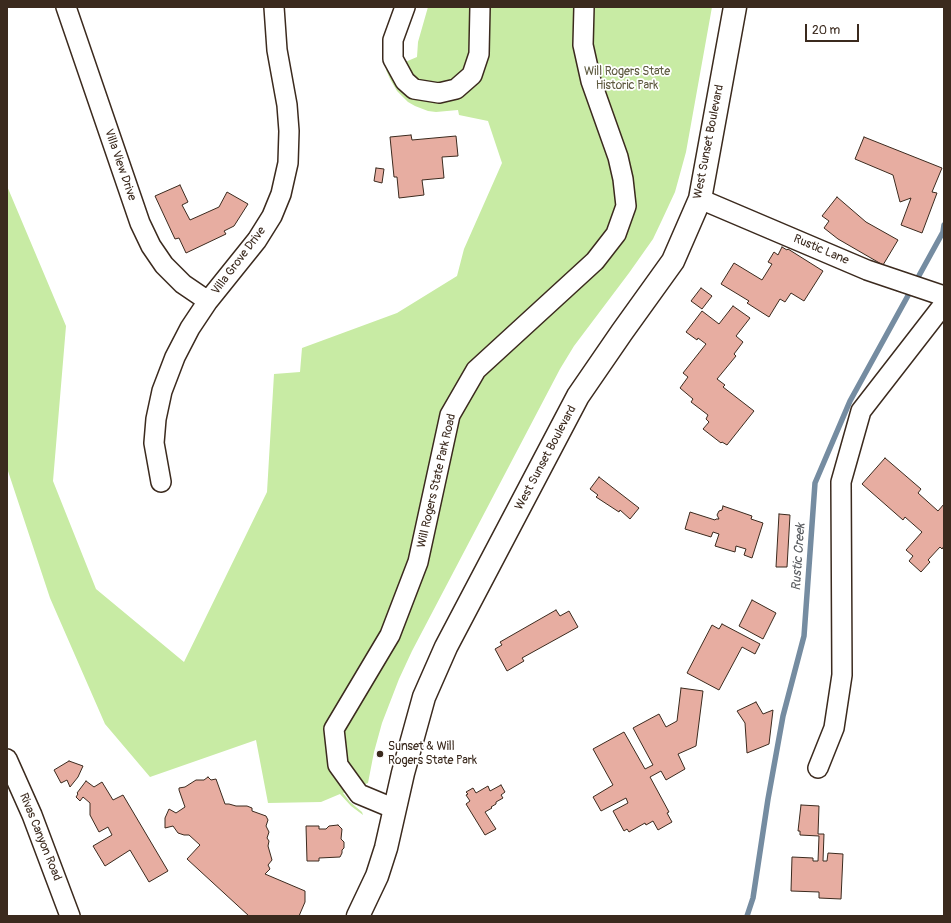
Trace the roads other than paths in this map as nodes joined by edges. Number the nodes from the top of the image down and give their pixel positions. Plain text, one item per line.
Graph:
1 (66, 7) edge
2 (274, 7) edge
3 (404, 7) edge
4 (480, 7) edge
5 (584, 7) edge
6 (734, 7) edge
7 (700, 199) junction
8 (944, 296) edge
9 (208, 301) junction
10 (944, 304) edge
11 (161, 482) dead end
12 (7, 759) edge
13 (818, 768) dead end
14 (395, 809) junction
15 (70, 916) edge
16 (358, 916) edge

1 - 9 street, Villa View Drive
2 - 9 street, Villa Grove Drive
3 - 4 street
5 - 14 street, Will Rogers State Park Road
6 - 7 main road, West Sunset Boulevard
7 - 8 street, Rustic Lane
7 - 14 main road, West Sunset Boulevard
9 - 11 street, Villa Grove Drive
10 - 13 street
12 - 15 street, Rivas Canyon Road
14 - 16 main road, West Sunset Boulevard

